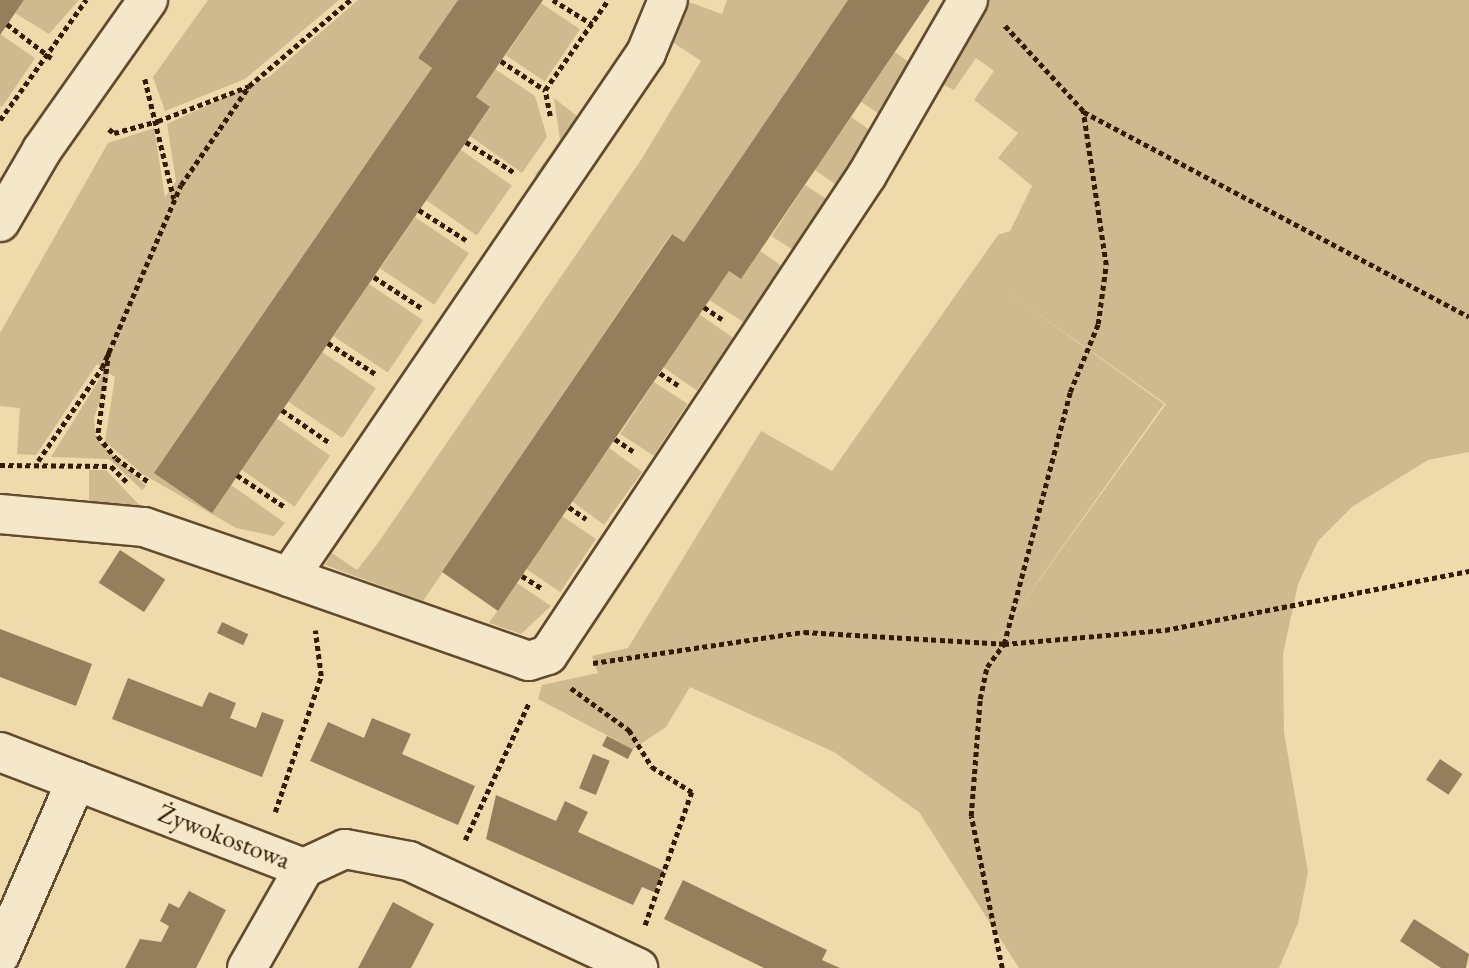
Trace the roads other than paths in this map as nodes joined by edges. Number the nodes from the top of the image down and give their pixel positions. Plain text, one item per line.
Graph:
1 (667, 0) edge
2 (984, 10) edge
3 (139, 13) edge
4 (0, 222) edge
5 (0, 514) edge
6 (304, 582) junction
7 (0, 752) edge
8 (76, 781) junction
9 (304, 868) junction
10 (0, 955) edge
11 (632, 965) edge
12 (247, 968) edge

1 - 6 street
2 - 6 street
3 - 4 street
5 - 6 street
7 - 8 street, Żywokostowa
8 - 9 street, Żywokostowa
8 - 10 street
9 - 11 street, Żywokostowa
9 - 12 street

